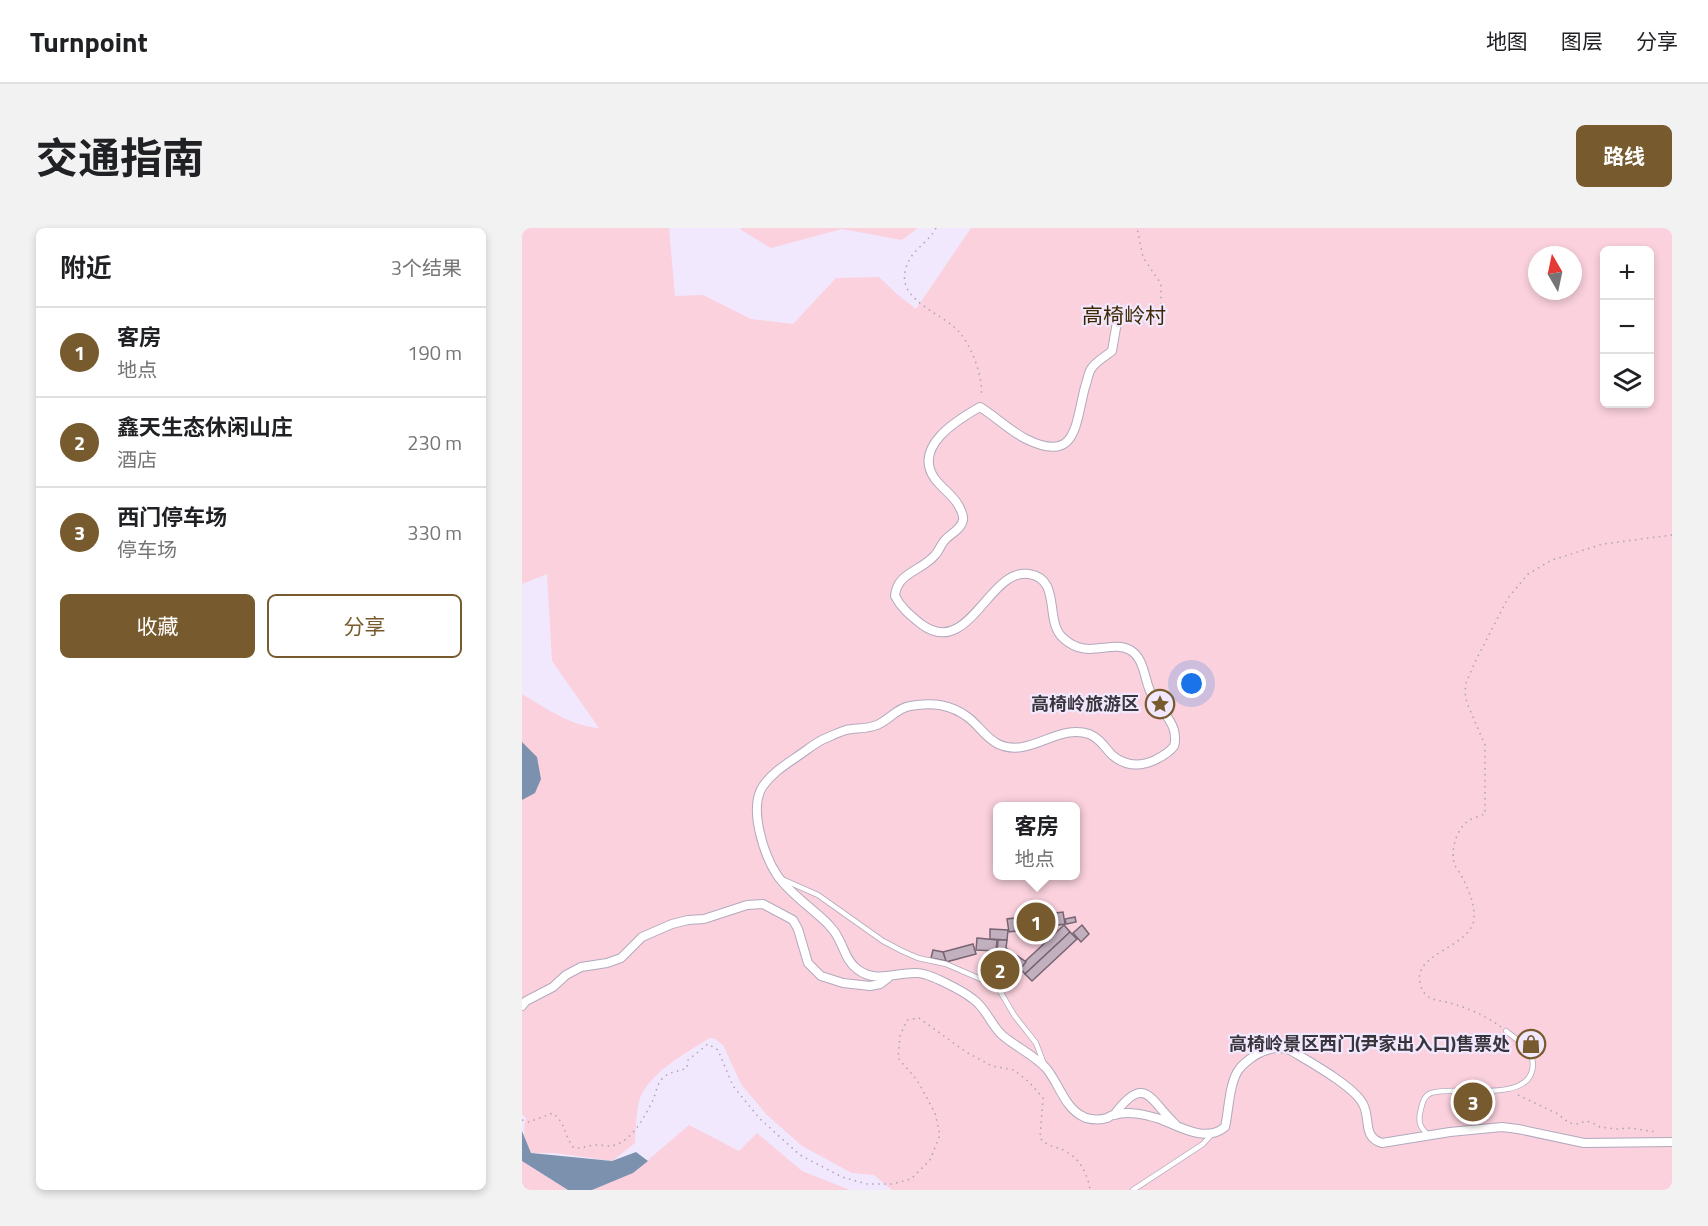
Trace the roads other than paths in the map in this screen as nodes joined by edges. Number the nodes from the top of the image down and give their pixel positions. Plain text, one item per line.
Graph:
1 (1117, 322) road end
2 (779, 878) junction
3 (889, 977) junction
4 (524, 1001) edge
5 (1506, 1030) road end
6 (1047, 1069) junction
7 (1114, 1114) junction
8 (1179, 1127) junction
9 (1212, 1134) junction
10 (1429, 1136) junction
11 (1672, 1142) edge
12 (1133, 1190) edge

1 - 2 street
2 - 3 street
2 - 6 lane
3 - 4 street
3 - 6 street
5 - 10 lane
6 - 7 street
7 - 8 street
7 - 8 street
8 - 9 street
9 - 10 street
9 - 12 lane
10 - 11 street

